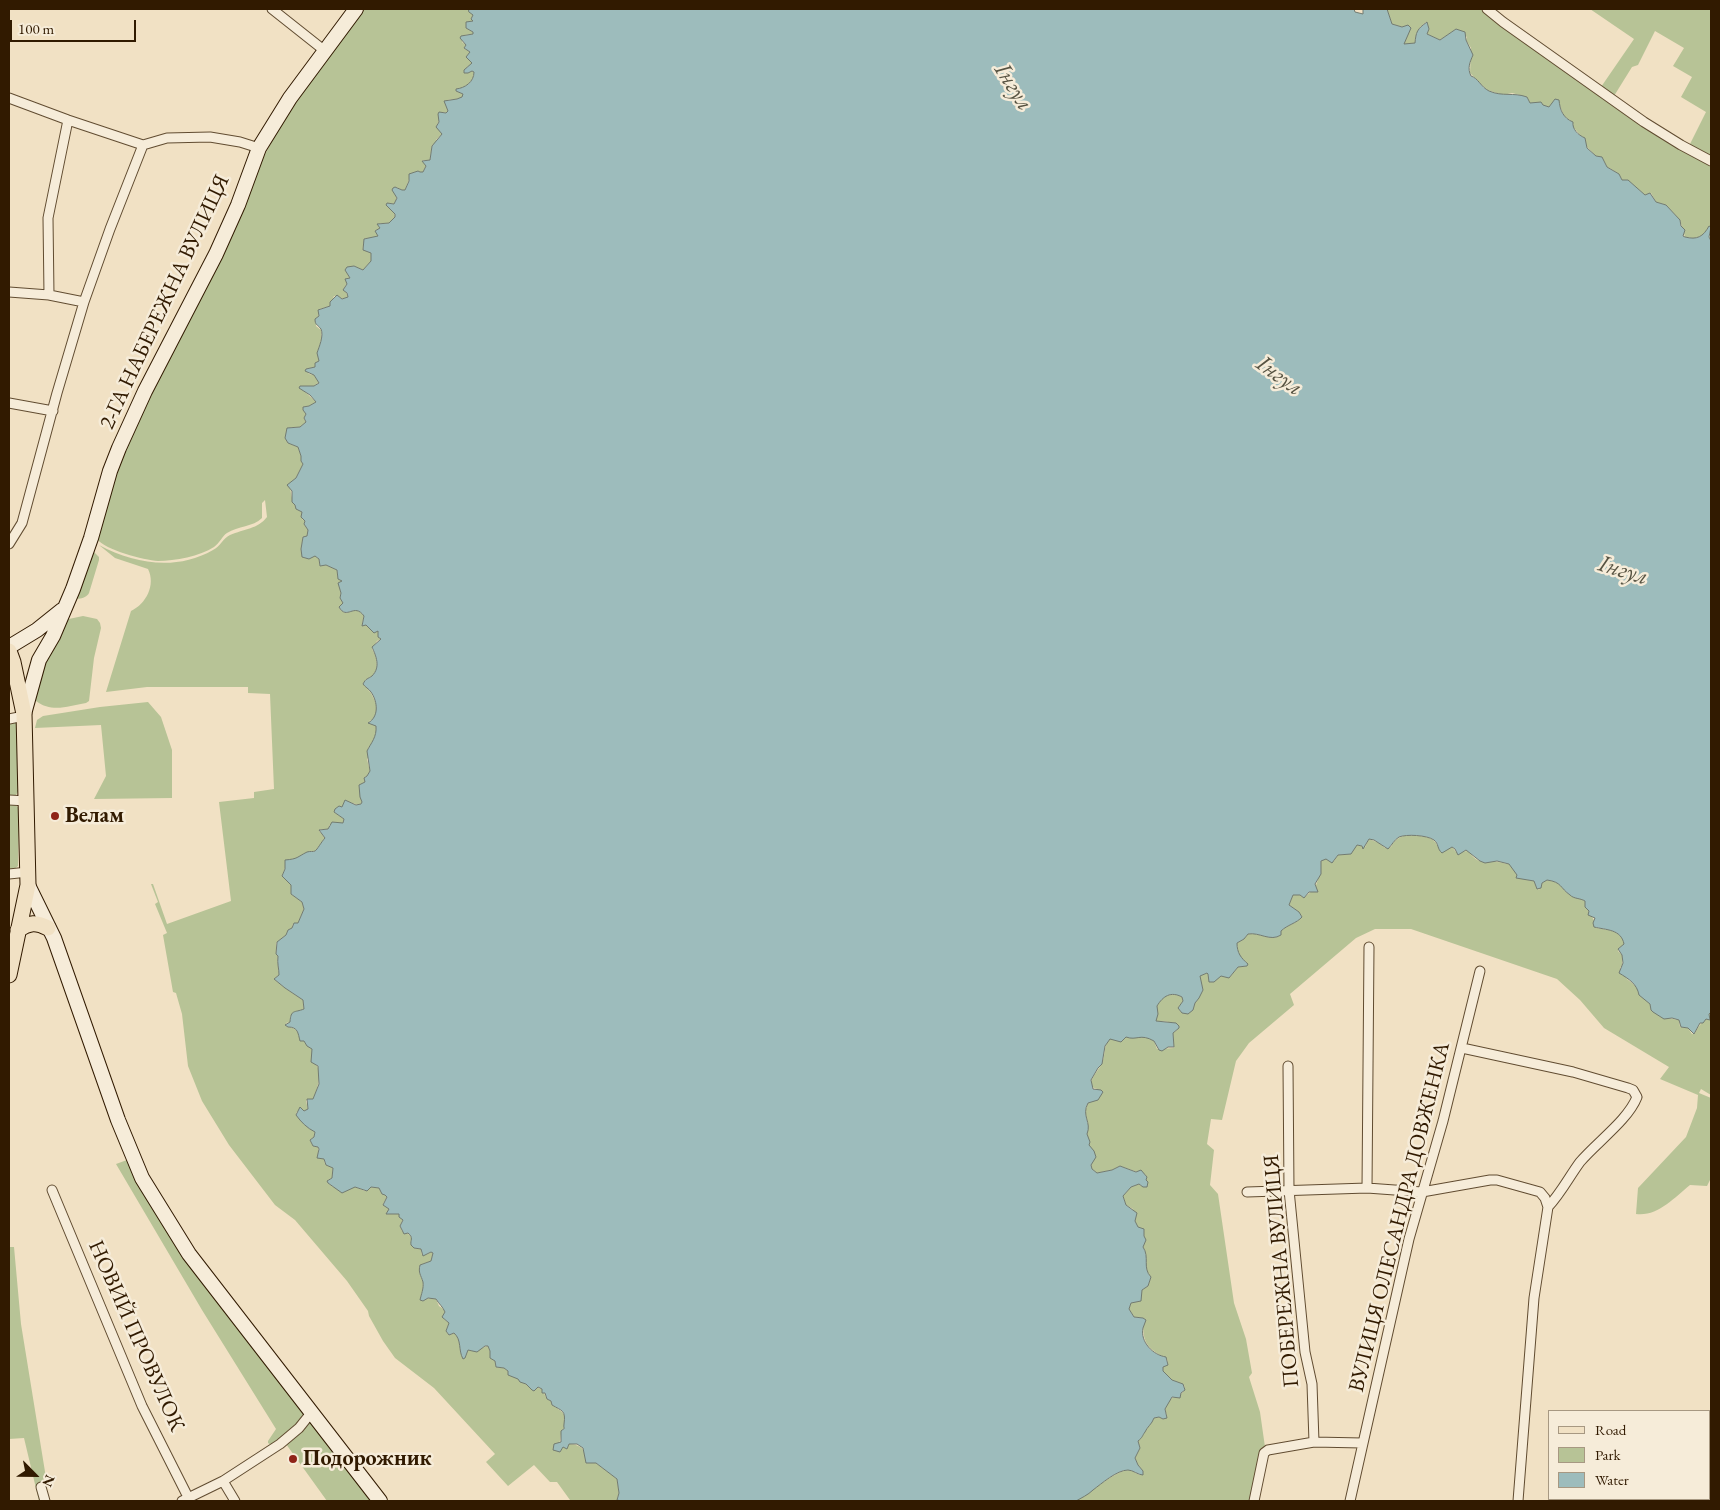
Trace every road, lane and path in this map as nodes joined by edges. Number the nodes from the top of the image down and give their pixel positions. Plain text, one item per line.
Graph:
1 (272, 9) edge
2 (354, 10) edge
3 (1488, 10) edge
4 (325, 51) junction
5 (9, 98) edge
6 (68, 120) junction
7 (144, 145) junction
8 (259, 148) junction
9 (1711, 161) edge
10 (9, 292) edge
11 (49, 295) junction
12 (84, 302) junction
13 (9, 403) edge
14 (53, 412) junction
15 (9, 544) edge
16 (66, 606) junction
17 (9, 647) edge
18 (9, 651) edge
19 (24, 715) junction
20 (9, 719) edge
21 (9, 800) edge
22 (27, 801) junction
23 (9, 874) edge
24 (28, 878) junction
25 (48, 928) junction
26 (18, 930) junction
27 (1369, 947) dead end
28 (1480, 971) dead end
29 (9, 975) edge
30 (1462, 1048) junction
31 (1288, 1066) dead end
32 (1367, 1188) junction
33 (52, 1190) dead end
34 (1289, 1190) junction
35 (1247, 1192) dead end
36 (1422, 1192) junction
37 (1548, 1207) junction
38 (311, 1413) junction
39 (1314, 1442) junction
40 (1362, 1443) junction
41 (222, 1481) junction
42 (41, 1487) dead end
43 (185, 1499) edge
44 (45, 1501) edge
45 (235, 1501) edge
46 (380, 1501) edge
47 (1254, 1501) edge
48 (1350, 1501) edge
49 (1518, 1501) edge

1 - 4 street
2 - 4 main road, 2-ГА НАБЕРЕЖНА ВУЛИЦЯ
3 - 9 street
4 - 8 main road, 2-ГА НАБЕРЕЖНА ВУЛИЦЯ
5 - 6 street
6 - 7 street
6 - 11 street
7 - 8 street
7 - 12 street
8 - 16 main road, 2-ГА НАБЕРЕЖНА ВУЛИЦЯ
10 - 11 street
11 - 12 street
12 - 14 street
13 - 14 street
14 - 15 street
16 - 17 main road
16 - 19 main road, 2-ГА НАБЕРЕЖНА ВУЛИЦЯ
18 - 19 main road
19 - 20 street
19 - 22 main road
21 - 22 street
22 - 24 main road
23 - 24 street
24 - 25 main road
24 - 26 main road
25 - 26 main road
25 - 38 main road
26 - 29 main road
27 - 32 street
28 - 30 street, ВУЛИЦЯ ОЛЕСАНДРА ДОВЖЕНКА
30 - 36 street, ВУЛИЦЯ ОЛЕСАНДРА ДОВЖЕНКА
30 - 37 street
31 - 34 street, ПОБЕРЕЖНА ВУЛИЦЯ
32 - 34 street
32 - 36 street
33 - 43 street, НОВИЙ ПРОВУЛОК
34 - 35 street
34 - 39 street, ПОБЕРЕЖНА ВУЛИЦЯ
36 - 37 street
36 - 40 street, ВУЛИЦЯ ОЛЕСАНДРА ДОВЖЕНКА
37 - 49 street
38 - 41 street
38 - 46 main road
39 - 40 street
39 - 47 street
40 - 48 street, ВУЛИЦЯ ОЛЕСАНДРА ДОВЖЕНКА
41 - 43 street
41 - 45 street
42 - 44 street

